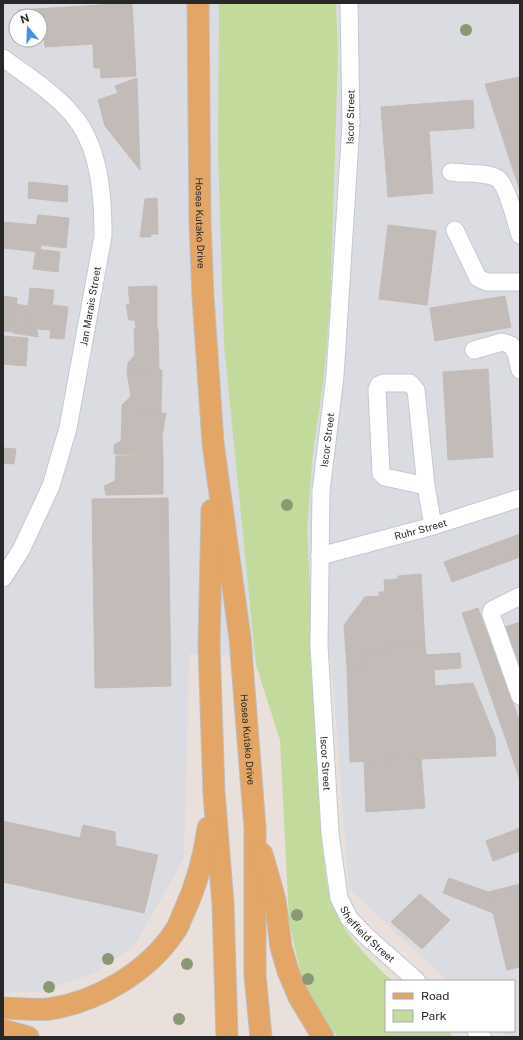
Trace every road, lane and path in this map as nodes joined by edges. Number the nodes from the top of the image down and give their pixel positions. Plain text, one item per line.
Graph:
1 (198, 3) edge
2 (349, 3) edge
3 (3, 58) edge
4 (451, 172) dead end
5 (455, 230) dead end
6 (520, 235) edge
7 (520, 282) edge
8 (474, 350) dead end
9 (520, 370) edge
10 (213, 444) junction
11 (426, 486) junction
12 (520, 498) edge
13 (433, 526) junction
14 (320, 556) junction
15 (3, 578) edge
16 (520, 596) edge
17 (520, 696) edge
18 (214, 793) junction
19 (256, 828) junction
20 (335, 877) joint
21 (416, 980) edge
22 (3, 1008) edge
23 (3, 1030) edge
24 (28, 1037) edge
25 (227, 1037) edge
26 (261, 1037) edge
27 (323, 1037) edge

1 - 10 main road, Hosea Kutako Drive
2 - 14 street, Iscor Street
3 - 15 street, Jan Marais Street
4 - 6 street
5 - 7 street
8 - 9 street
10 - 18 main road, Hosea Kutako Drive
10 - 19 main road, Hosea Kutako Drive
11 - 11 street
11 - 13 street
12 - 13 street, Ruhr Street
13 - 14 street, Ruhr Street
14 - 20 street, Iscor Street
16 - 17 street
18 - 22 main road
18 - 25 main road, Hosea Kutako Drive
19 - 26 main road, Hosea Kutako Drive
19 - 27 main road
20 - 21 street, Sheffield Street
23 - 24 main road

